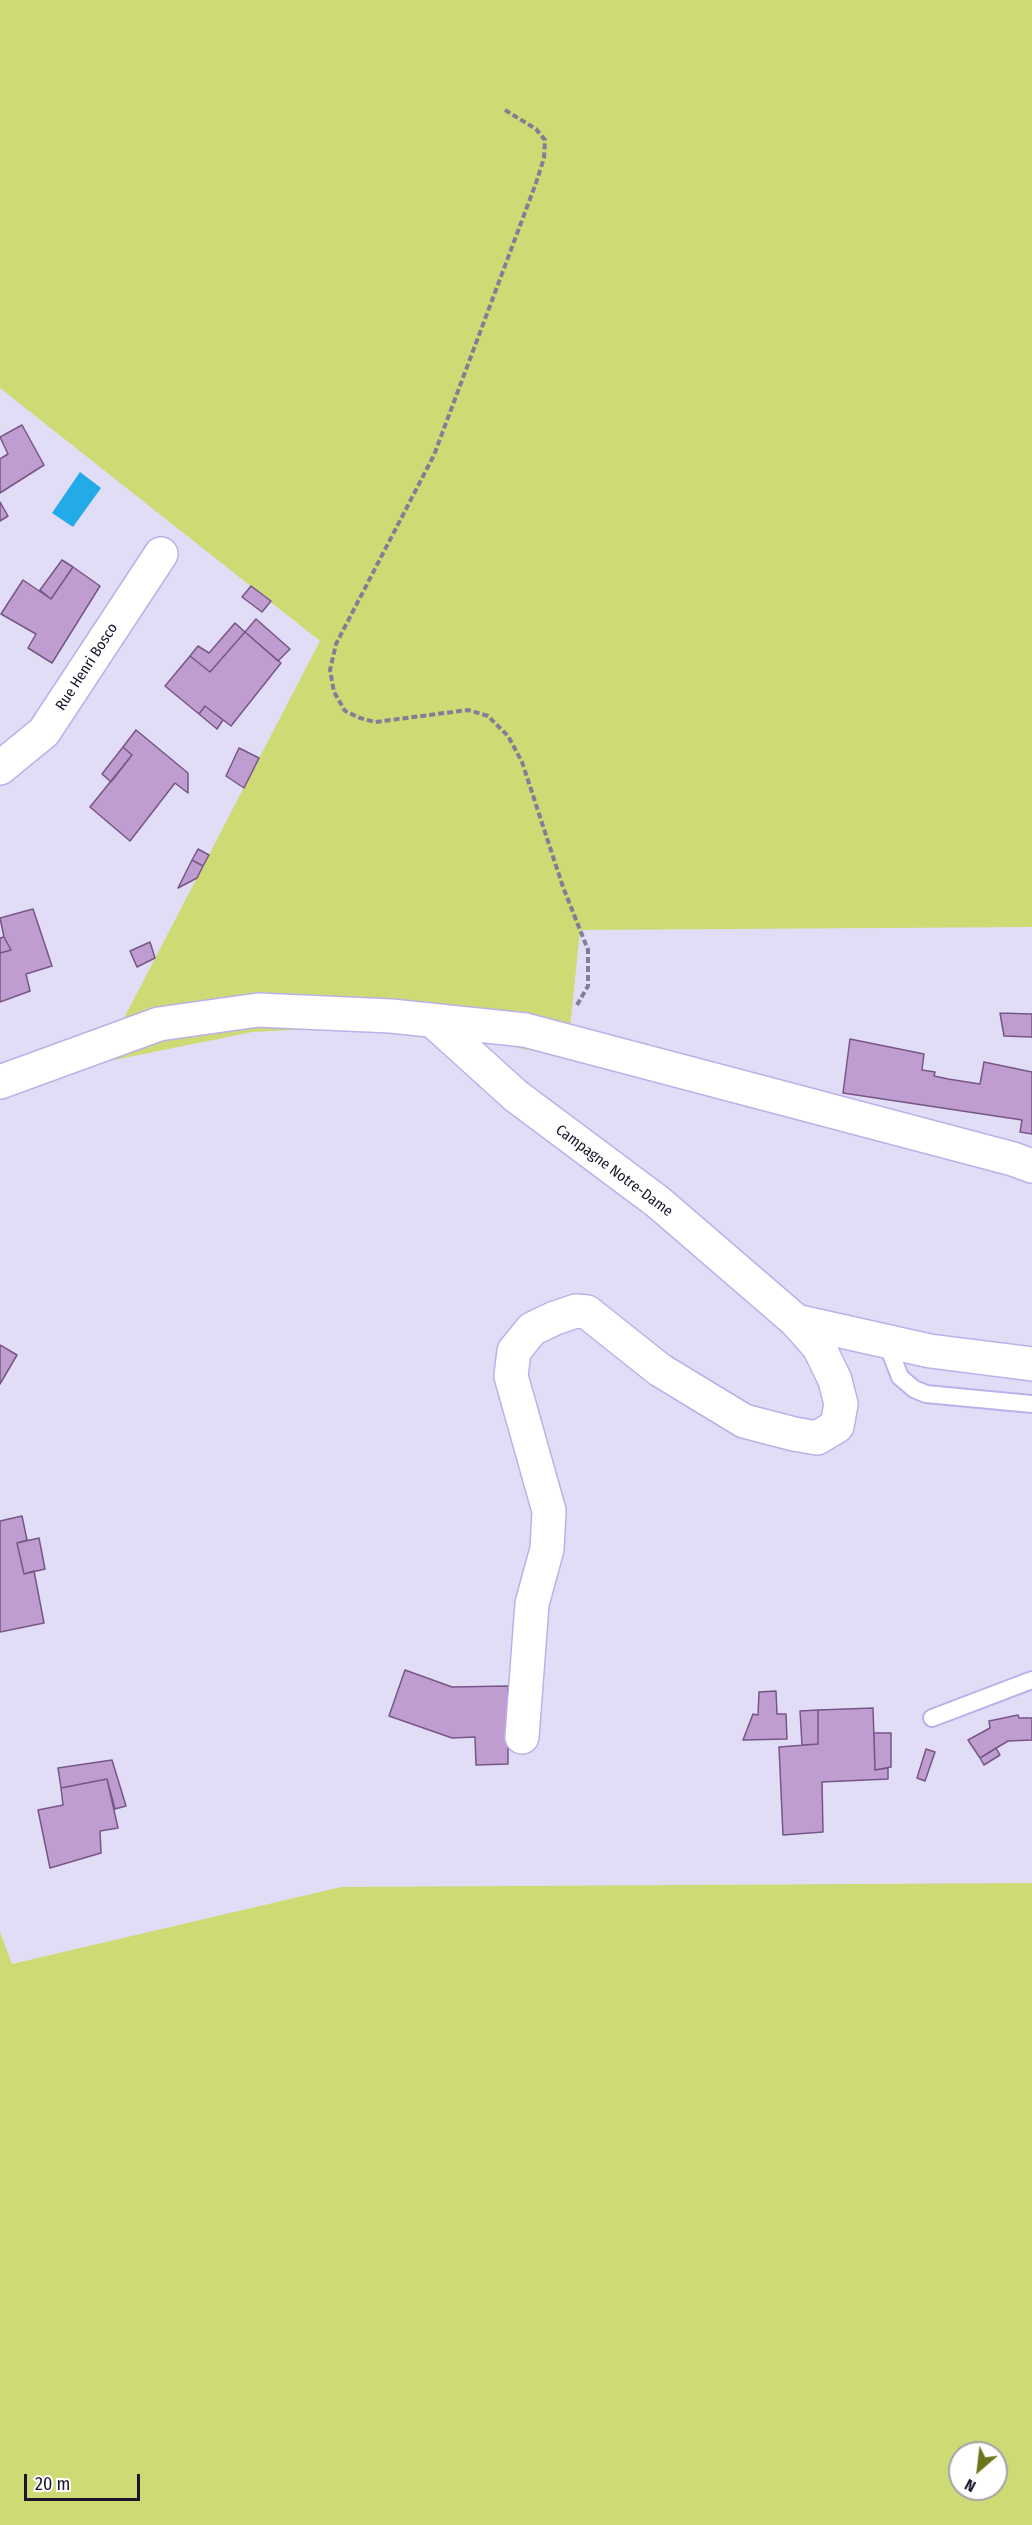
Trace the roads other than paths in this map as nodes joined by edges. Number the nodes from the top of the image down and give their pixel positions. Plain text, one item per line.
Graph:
1 (161, 554) dead end
2 (0, 768) edge
3 (432, 1020) junction
4 (0, 1082) edge
5 (1032, 1166) edge
6 (796, 1321) junction
7 (886, 1341) junction
8 (1032, 1364) edge
9 (1032, 1404) edge
10 (1032, 1680) edge
11 (932, 1718) dead end
12 (522, 1737) dead end

1 - 2 street, Rue Henri Bosco
3 - 4 street
3 - 5 street
3 - 6 street, Campagne Notre-Dame
6 - 7 street, Campagne Notre-Dame
6 - 12 street, Campagne Notre-Dame
7 - 8 street, Campagne Notre-Dame
7 - 9 lane
10 - 11 lane

